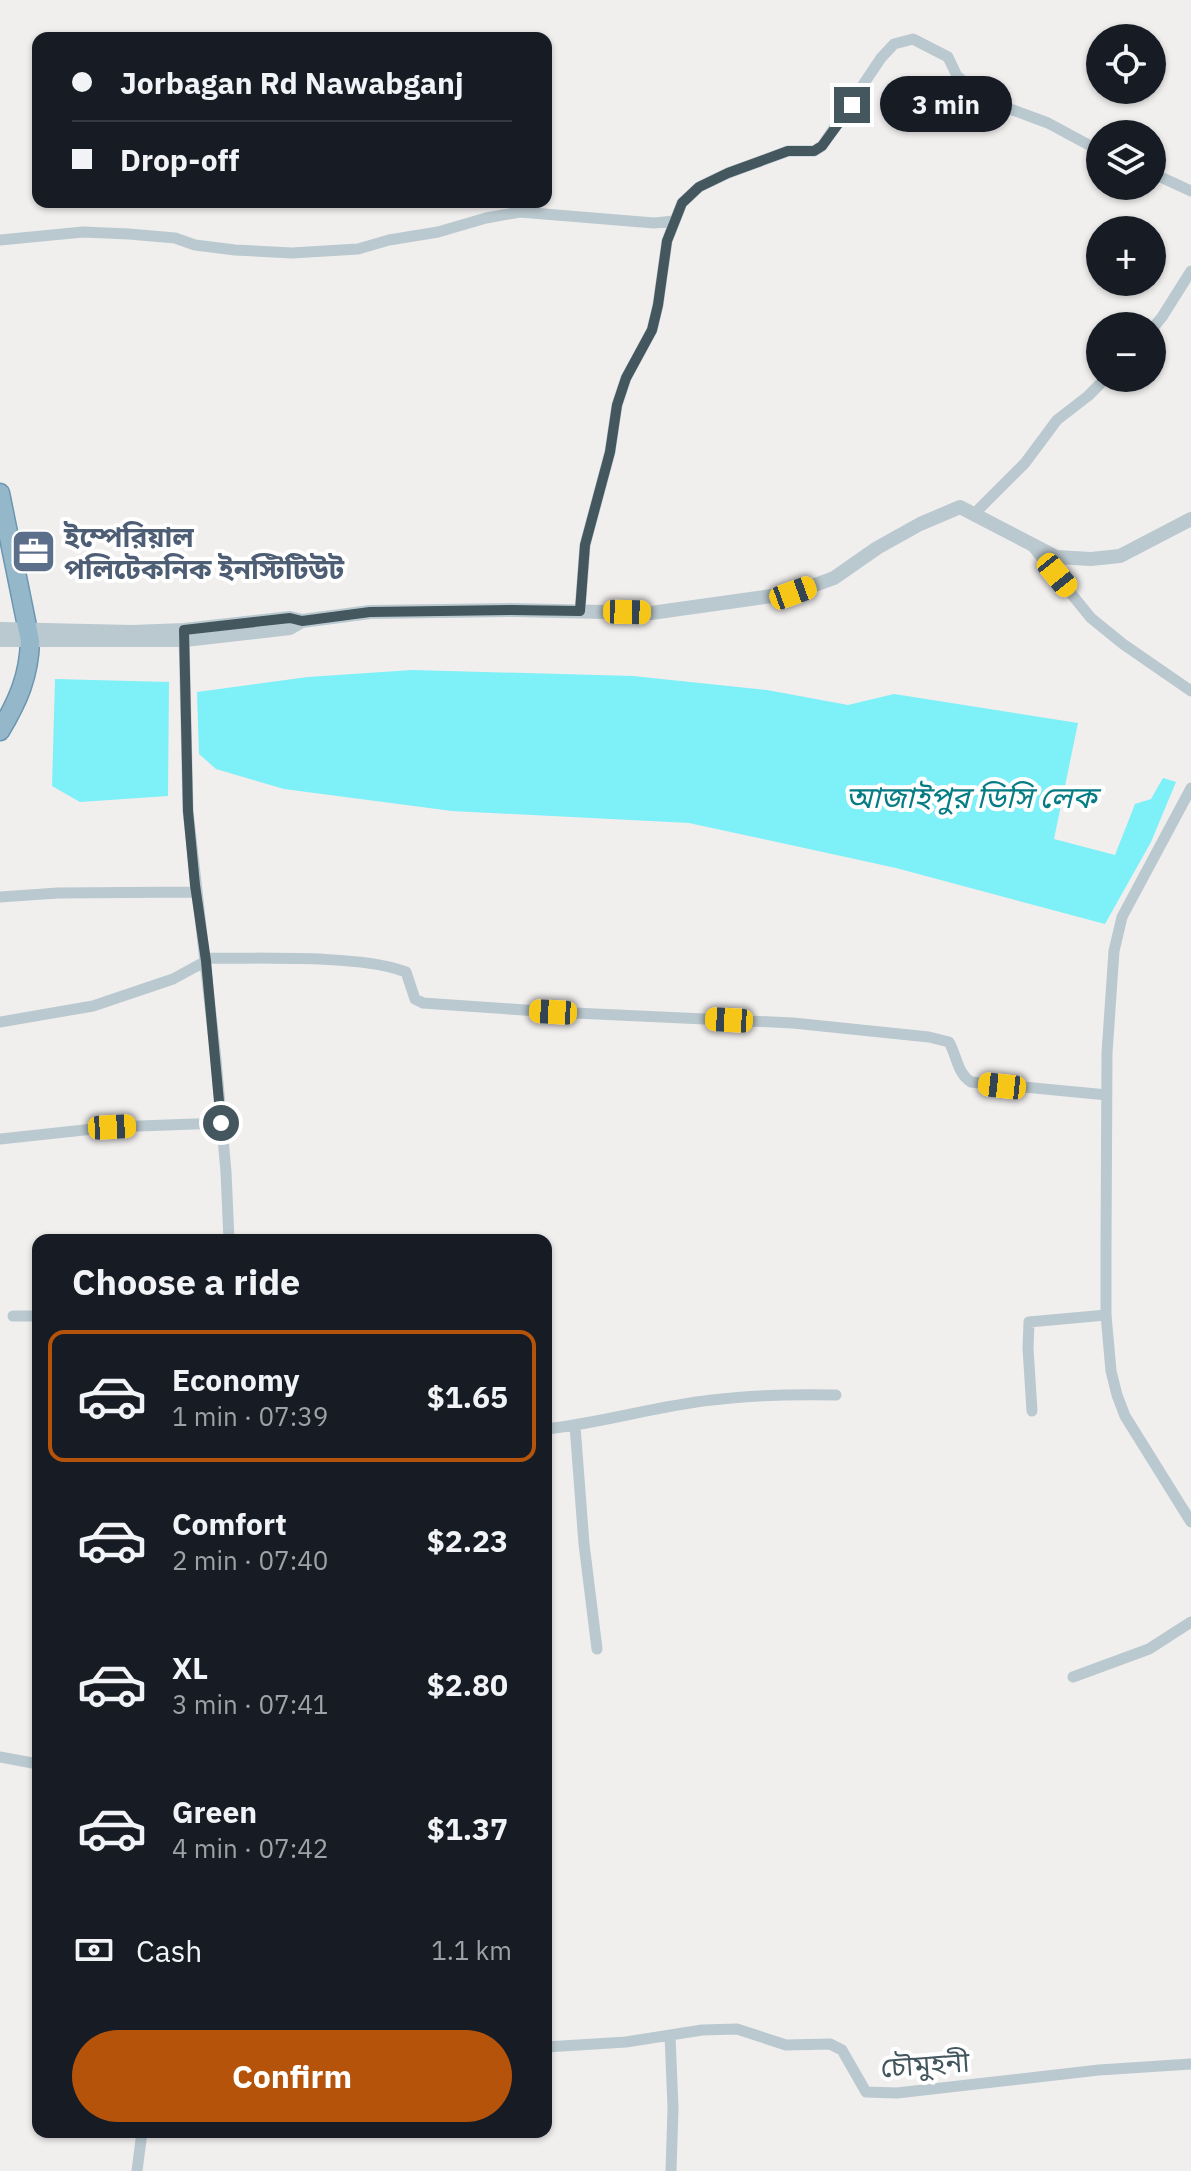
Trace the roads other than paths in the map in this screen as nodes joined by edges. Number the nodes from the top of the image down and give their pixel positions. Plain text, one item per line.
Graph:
1 (1086, 143) edge
2 (1166, 179) edge
3 (1191, 191) edge
4 (674, 221) junction
5 (0, 240) edge
6 (1191, 271) edge
7 (1165, 312) edge
8 (1092, 392) edge
9 (0, 493) edge
10 (974, 514) junction
11 (1191, 519) edge
12 (1028, 542) junction
13 (580, 611) junction
14 (0, 629) edge
15 (29, 635) junction
16 (184, 635) junction
17 (0, 640) edge
18 (1191, 691) edge
19 (0, 731) edge
20 (1191, 788) edge
21 (196, 892) junction
22 (0, 897) edge
23 (206, 960) junction
24 (0, 1022) edge
25 (1107, 1095) junction
26 (221, 1123) junction
27 (0, 1139) edge
28 (229, 1234) edge
29 (1106, 1315) junction
30 (13, 1316) dead end
31 (32, 1316) edge
32 (836, 1395) dead end
33 (1032, 1411) dead end
34 (575, 1426) junction
35 (552, 1428) edge
36 (1191, 1522) edge
37 (1191, 1622) edge
38 (597, 1649) dead end
39 (1073, 1677) dead end
40 (0, 1757) edge
41 (32, 1763) edge
42 (670, 2035) junction
43 (552, 2047) edge
44 (1191, 2064) edge
45 (141, 2138) edge
46 (137, 2171) edge
47 (671, 2171) edge

1 - 4 street
2 - 3 street
4 - 5 street
4 - 13 street
6 - 7 street
8 - 10 street
9 - 15 highway
10 - 12 street
10 - 13 street
11 - 12 street
12 - 18 street
13 - 16 street
14 - 15 street
15 - 16 street
15 - 17 street
15 - 19 highway
16 - 21 street
20 - 25 street
21 - 22 street
21 - 23 street
23 - 24 street
23 - 25 street
23 - 26 street
25 - 29 street
26 - 27 street
26 - 28 street
29 - 33 street
29 - 36 street
30 - 31 street
32 - 34 street
34 - 35 street
34 - 38 street
37 - 39 street
40 - 41 street
42 - 43 street, চৌমুহনী
42 - 44 street, চৌমুহনী
42 - 47 street
45 - 46 street

